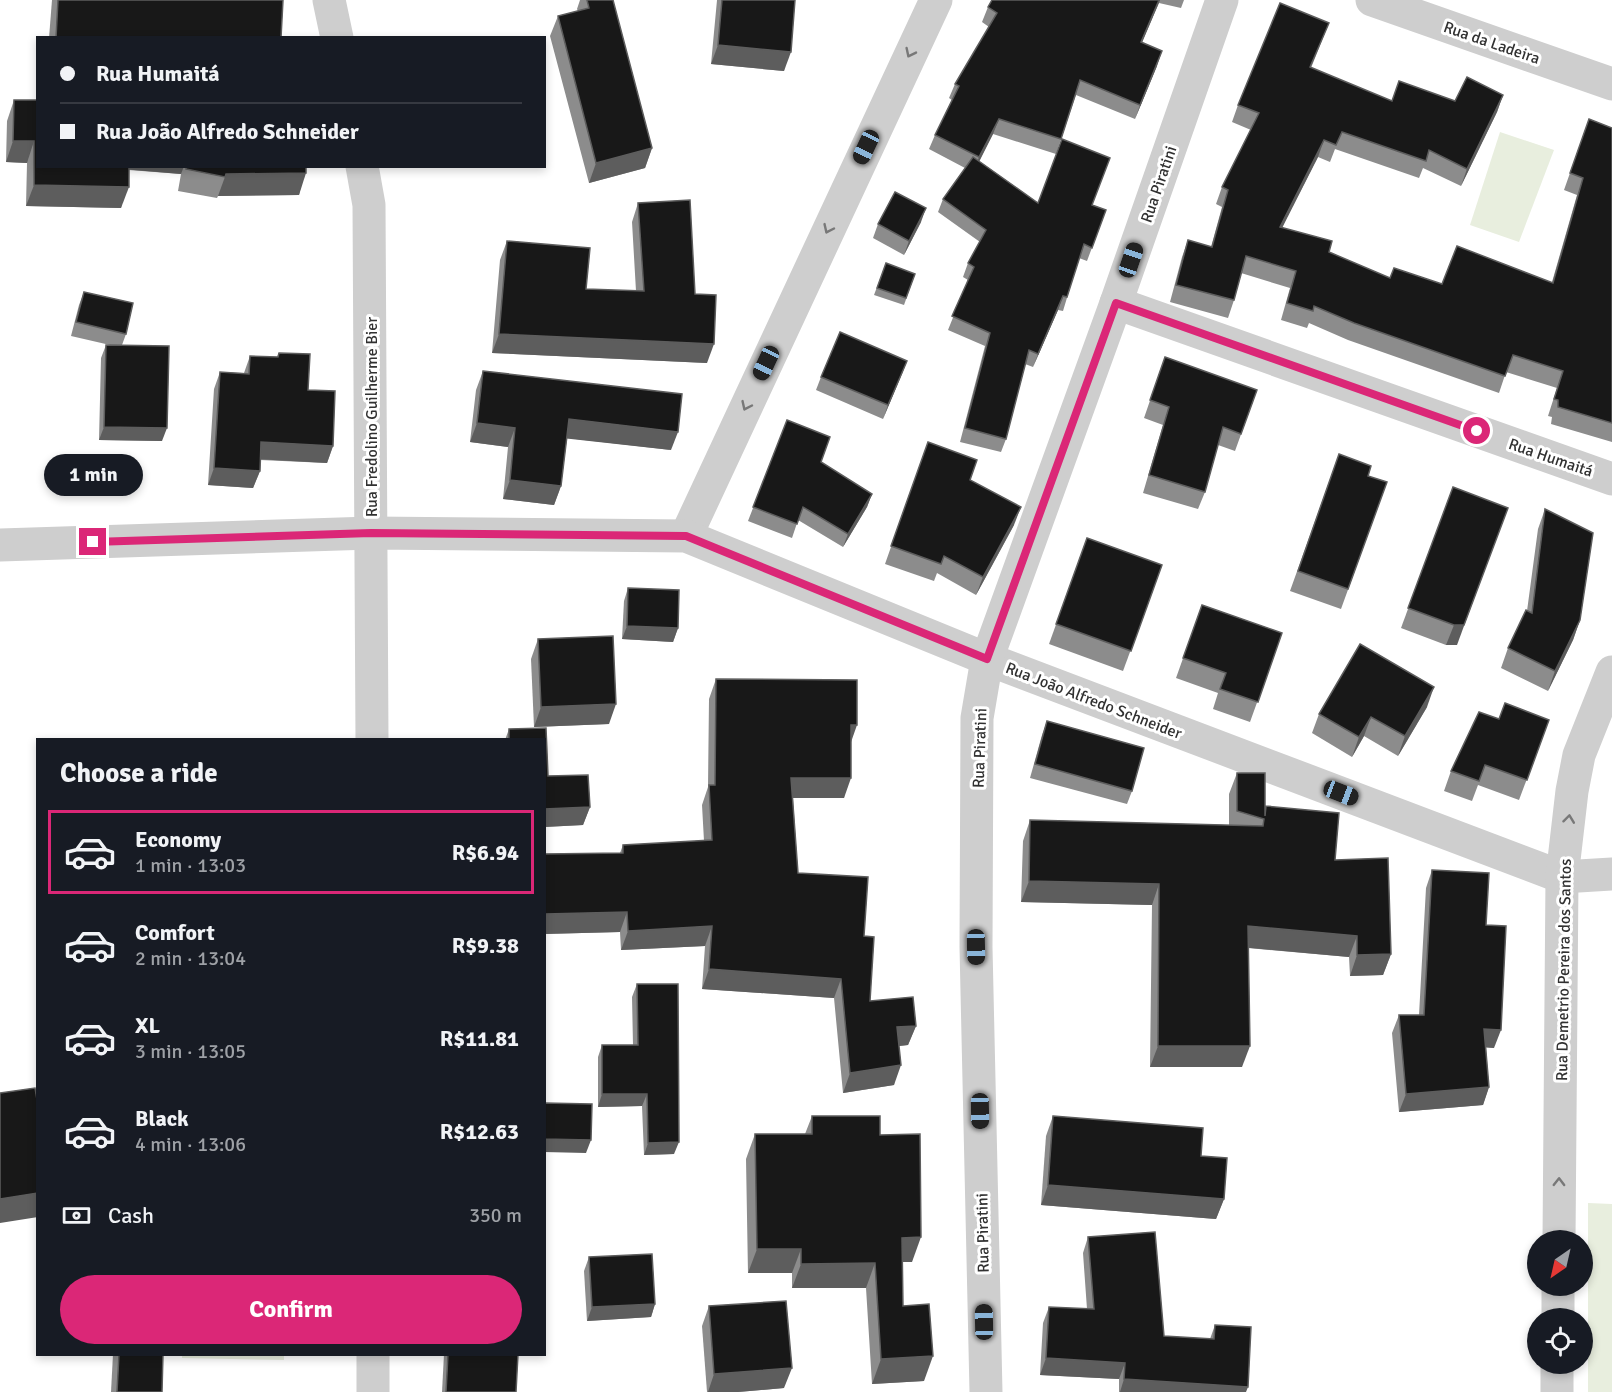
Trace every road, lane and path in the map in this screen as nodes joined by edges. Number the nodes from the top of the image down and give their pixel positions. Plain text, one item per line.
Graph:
1 (329, 0) edge
2 (936, 0) edge
3 (1222, 0) edge
4 (1372, 0) edge
5 (337, 36) edge
6 (1612, 84) edge
7 (362, 168) edge
8 (1116, 303) junction
9 (1612, 479) edge
10 (371, 533) junction
11 (686, 536) junction
12 (0, 545) edge
13 (987, 659) junction
14 (1612, 672) edge
15 (372, 738) edge
16 (1612, 874) edge
17 (1562, 877) junction
18 (1558, 1230) edge
19 (373, 1356) edge
20 (1557, 1374) edge
21 (373, 1392) edge
22 (986, 1392) edge
23 (1557, 1392) edge

1 - 5 street
2 -> 11 street
3 - 8 street, Rua Piratini
4 - 6 street, Rua da Ladeira
7 - 10 street, Rua Fredolino Guilherme Bier
8 - 9 street, Rua Humaitá
8 - 13 street, Rua Piratini
10 - 11 street, Rua João Alfredo Schneider
10 - 12 street, Rua João Alfredo Schneider
10 - 15 street, Rua Fredolino Guilherme Bier
11 - 13 street, Rua João Alfredo Schneider
13 - 17 street, Rua João Alfredo Schneider
13 - 22 street, Rua Piratini
17 -> 14 street, Rua Demetrio Pereira dos Santos
16 - 17 street, Rua João Alfredo Schneider
18 -> 17 street, Rua Demetrio Pereira dos Santos
19 - 21 street
20 - 23 street

